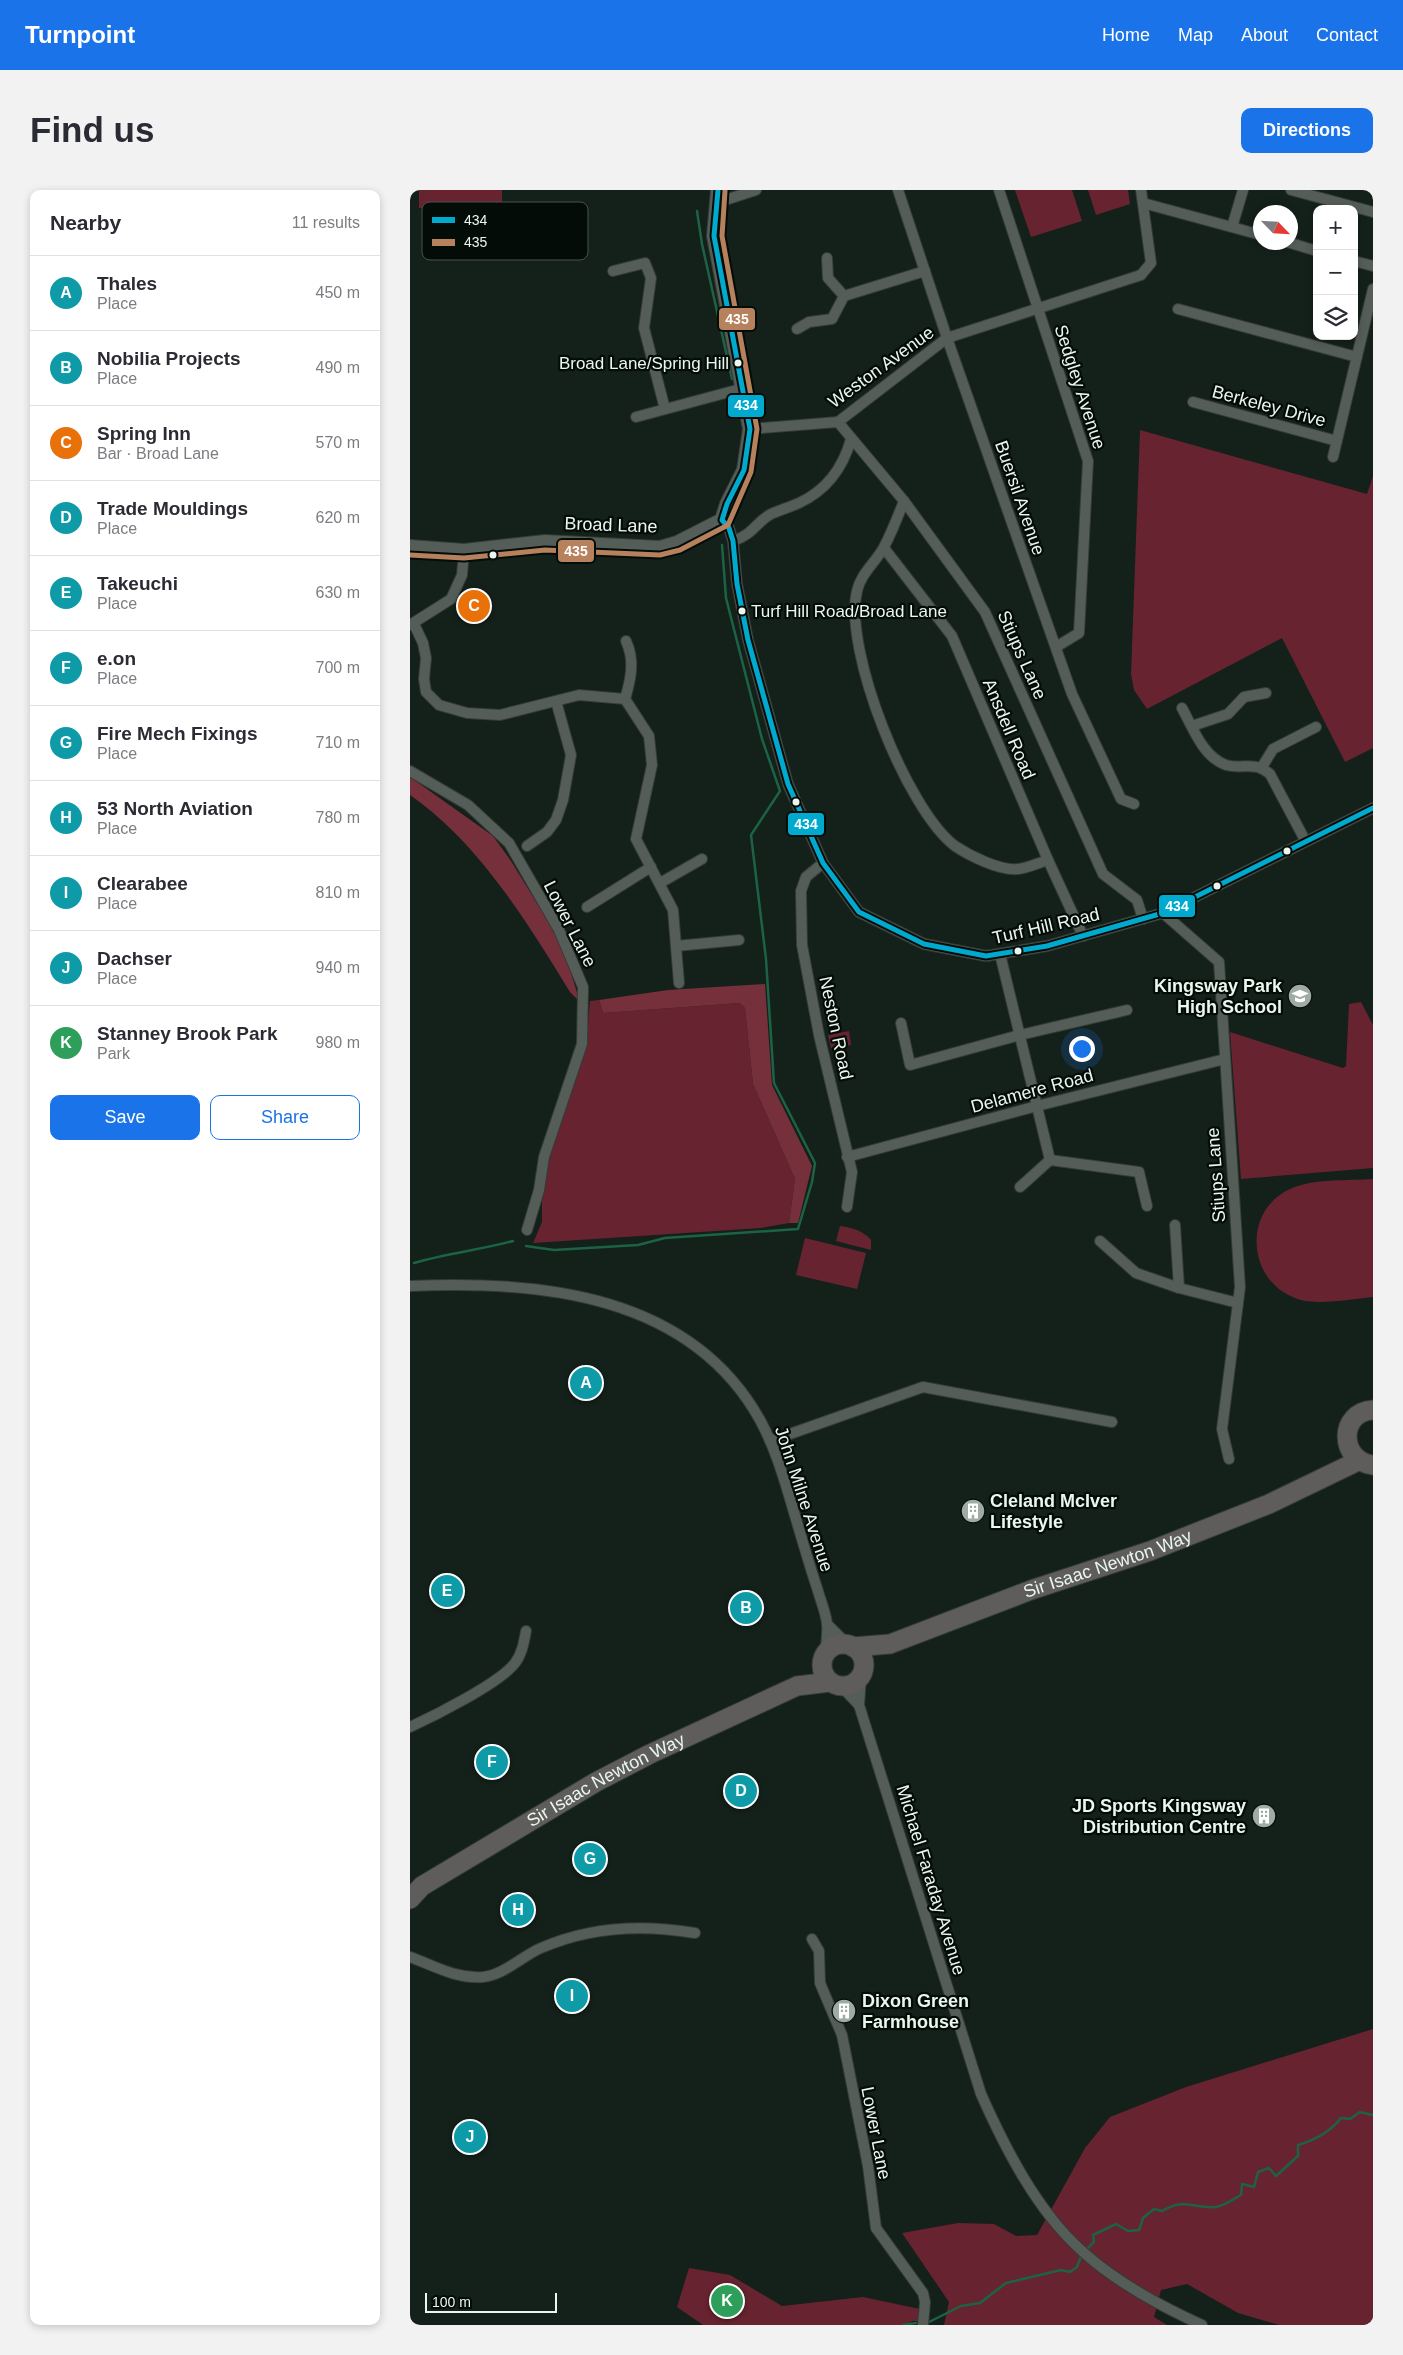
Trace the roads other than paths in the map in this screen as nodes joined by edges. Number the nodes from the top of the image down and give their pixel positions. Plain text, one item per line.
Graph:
1 (756, 190) edge
2 (898, 190) edge
3 (999, 190) edge
4 (1141, 190) edge
5 (1243, 190) edge
6 (1291, 190) edge
7 (717, 196) edge
8 (1143, 203) junction
9 (1373, 212) edge
10 (1232, 227) junction
11 (1253, 233) edge
12 (1298, 245) edge
13 (1314, 250) edge
14 (827, 258) dead end
15 (1358, 262) edge
16 (1373, 266) edge
17 (925, 271) junction
18 (613, 272) dead end
19 (1373, 290) edge
20 (844, 296) junction
21 (1038, 308) junction
22 (1178, 309) dead end
23 (797, 329) dead end
24 (947, 338) junction
25 (1357, 356) junction
26 (744, 388) junction
27 (1193, 402) dead end
28 (665, 409) junction
29 (636, 417) dead end
30 (838, 422) junction
31 (750, 429) junction
32 (851, 439) junction
33 (1336, 441) junction
34 (1333, 457) dead end
35 (904, 502) junction
36 (722, 520) junction
37 (733, 541) junction
38 (410, 547) edge
39 (884, 548) junction
40 (464, 551) junction
41 (412, 625) edge
42 (626, 640) dead end
43 (1056, 647) junction
44 (1266, 693) dead end
45 (625, 699) junction
46 (556, 701) junction
47 (1182, 708) dead end
48 (1192, 726) junction
49 (1316, 727) dead end
50 (1302, 734) junction
51 (1307, 745) dead end
52 (1262, 767) junction
53 (410, 771) edge
54 (1134, 804) dead end
55 (1373, 808) edge
56 (1305, 840) junction
57 (527, 846) dead end
58 (702, 859) dead end
59 (1048, 860) junction
60 (823, 863) junction
61 (651, 867) junction
62 (660, 883) junction
63 (587, 907) dead end
64 (1163, 913) junction
65 (1143, 919) junction
66 (1082, 936) junction
67 (739, 940) dead end
68 (676, 946) junction
69 (1000, 954) junction
70 (679, 983) dead end
71 (1127, 1010) dead end
72 (901, 1023) dead end
73 (1020, 1035) junction
74 (1225, 1059) junction
75 (1037, 1106) junction
76 (848, 1157) junction
77 (1050, 1160) junction
78 (1020, 1187) dead end
79 (1147, 1206) dead end
80 (847, 1208) dead end
81 (525, 1225) dead end
82 (1175, 1225) dead end
83 (1100, 1241) dead end
84 (410, 1286) edge
85 (1179, 1288) junction
86 (1238, 1303) junction
87 (1373, 1410) edge
88 (1112, 1422) dead end
89 (770, 1441) junction
90 (1229, 1459) dead end
91 (1365, 1461) edge
92 (827, 1624) junction
93 (526, 1631) dead end
94 (890, 1644) junction
95 (850, 1646) junction
96 (824, 1659) junction
97 (862, 1673) junction
98 (836, 1684) junction
99 (797, 1686) junction
100 (859, 1705) junction
101 (410, 1727) edge
102 (414, 1891) edge
103 (695, 1933) dead end
104 (812, 1939) dead end
105 (410, 1948) edge
106 (414, 1958) edge
107 (923, 2325) edge
108 (1202, 2325) edge

1 - 7 street
2 - 17 street, Buersil Avenue
3 - 21 street, Sedgley Avenue
4 - 8 street
5 - 10 street
6 - 9 street
7 - 26 main road
8 - 10 street
8 - 21 street, Weston Avenue
10 - 11 street
12 - 13 street
14 - 20 street
15 - 16 street
17 - 20 street
17 - 24 street, Buersil Avenue
18 - 28 street
19 - 25 street
20 - 23 street
21 - 24 street, Weston Avenue
21 - 43 street, Sedgley Avenue
22 - 25 street
24 - 30 street, Weston Avenue
24 - 43 street, Buersil Avenue
25 - 33 street
26 - 28 street
26 - 31 main road
27 - 33 street, Berkeley Drive
28 - 29 street
30 - 31 street, Weston Avenue
30 - 32 street, Stiups Lane
31 - 36 main road
32 - 35 street, Stiups Lane
32 - 37 street
33 - 34 street
35 - 39 street
35 - 65 street, Stiups Lane
36 - 37 street, Turf Hill Road
36 - 40 main road, Broad Lane
37 - 60 street, Turf Hill Road
38 - 40 main road, Broad Lane
39 - 59 street, Ansdell Road
39 - 59 street
40 - 41 street
41 - 46 street
42 - 45 street
43 - 54 street, Buersil Avenue
44 - 48 street
45 - 46 street
45 - 61 street
46 - 57 street
47 - 48 street
48 - 52 street
49 - 50 street
50 - 51 street
50 - 52 street
52 - 56 street
53 - 81 street, Lower Lane
55 - 56 street, Turf Hill Road
56 - 64 street, Turf Hill Road
58 - 62 street
59 - 66 street, Ansdell Road
60 - 69 street, Turf Hill Road
60 - 76 street, Neston Road
61 - 62 street
61 - 63 street
62 - 68 street
64 - 65 street, Turf Hill Road
64 - 74 street, Stiups Lane
65 - 66 street, Turf Hill Road
66 - 69 street, Turf Hill Road
67 - 68 street
68 - 70 street
69 - 73 street
71 - 73 street
72 - 73 street
73 - 75 street
74 - 75 street, Delamere Road
74 - 86 street, Stiups Lane
75 - 76 street, Delamere Road
75 - 77 street
76 - 80 street, Neston Road
77 - 78 street
77 - 79 street
82 - 85 street
83 - 85 street
84 - 89 street, John Milne Avenue
85 - 86 street
86 - 90 street, Stiups Lane
87 - 91 highway
88 - 89 street
89 - 92 street, John Milne Avenue
91 - 94 highway, Sir Isaac Newton Way
92 - 95 street, John Milne Avenue
92 - 96 street, John Milne Avenue
93 - 101 street
94 - 95 highway, Sir Isaac Newton Way
94 - 97 highway, Sir Isaac Newton Way
95 - 96 highway
95 - 97 highway
96 - 98 highway
96 - 99 highway, Sir Isaac Newton Way
97 - 98 highway
97 - 100 street
98 - 99 highway, Sir Isaac Newton Way
98 - 100 street
99 - 102 highway, Sir Isaac Newton Way
100 - 108 street, Michael Faraday Avenue
103 - 106 street
104 - 107 street, Lower Lane
105 - 106 street

